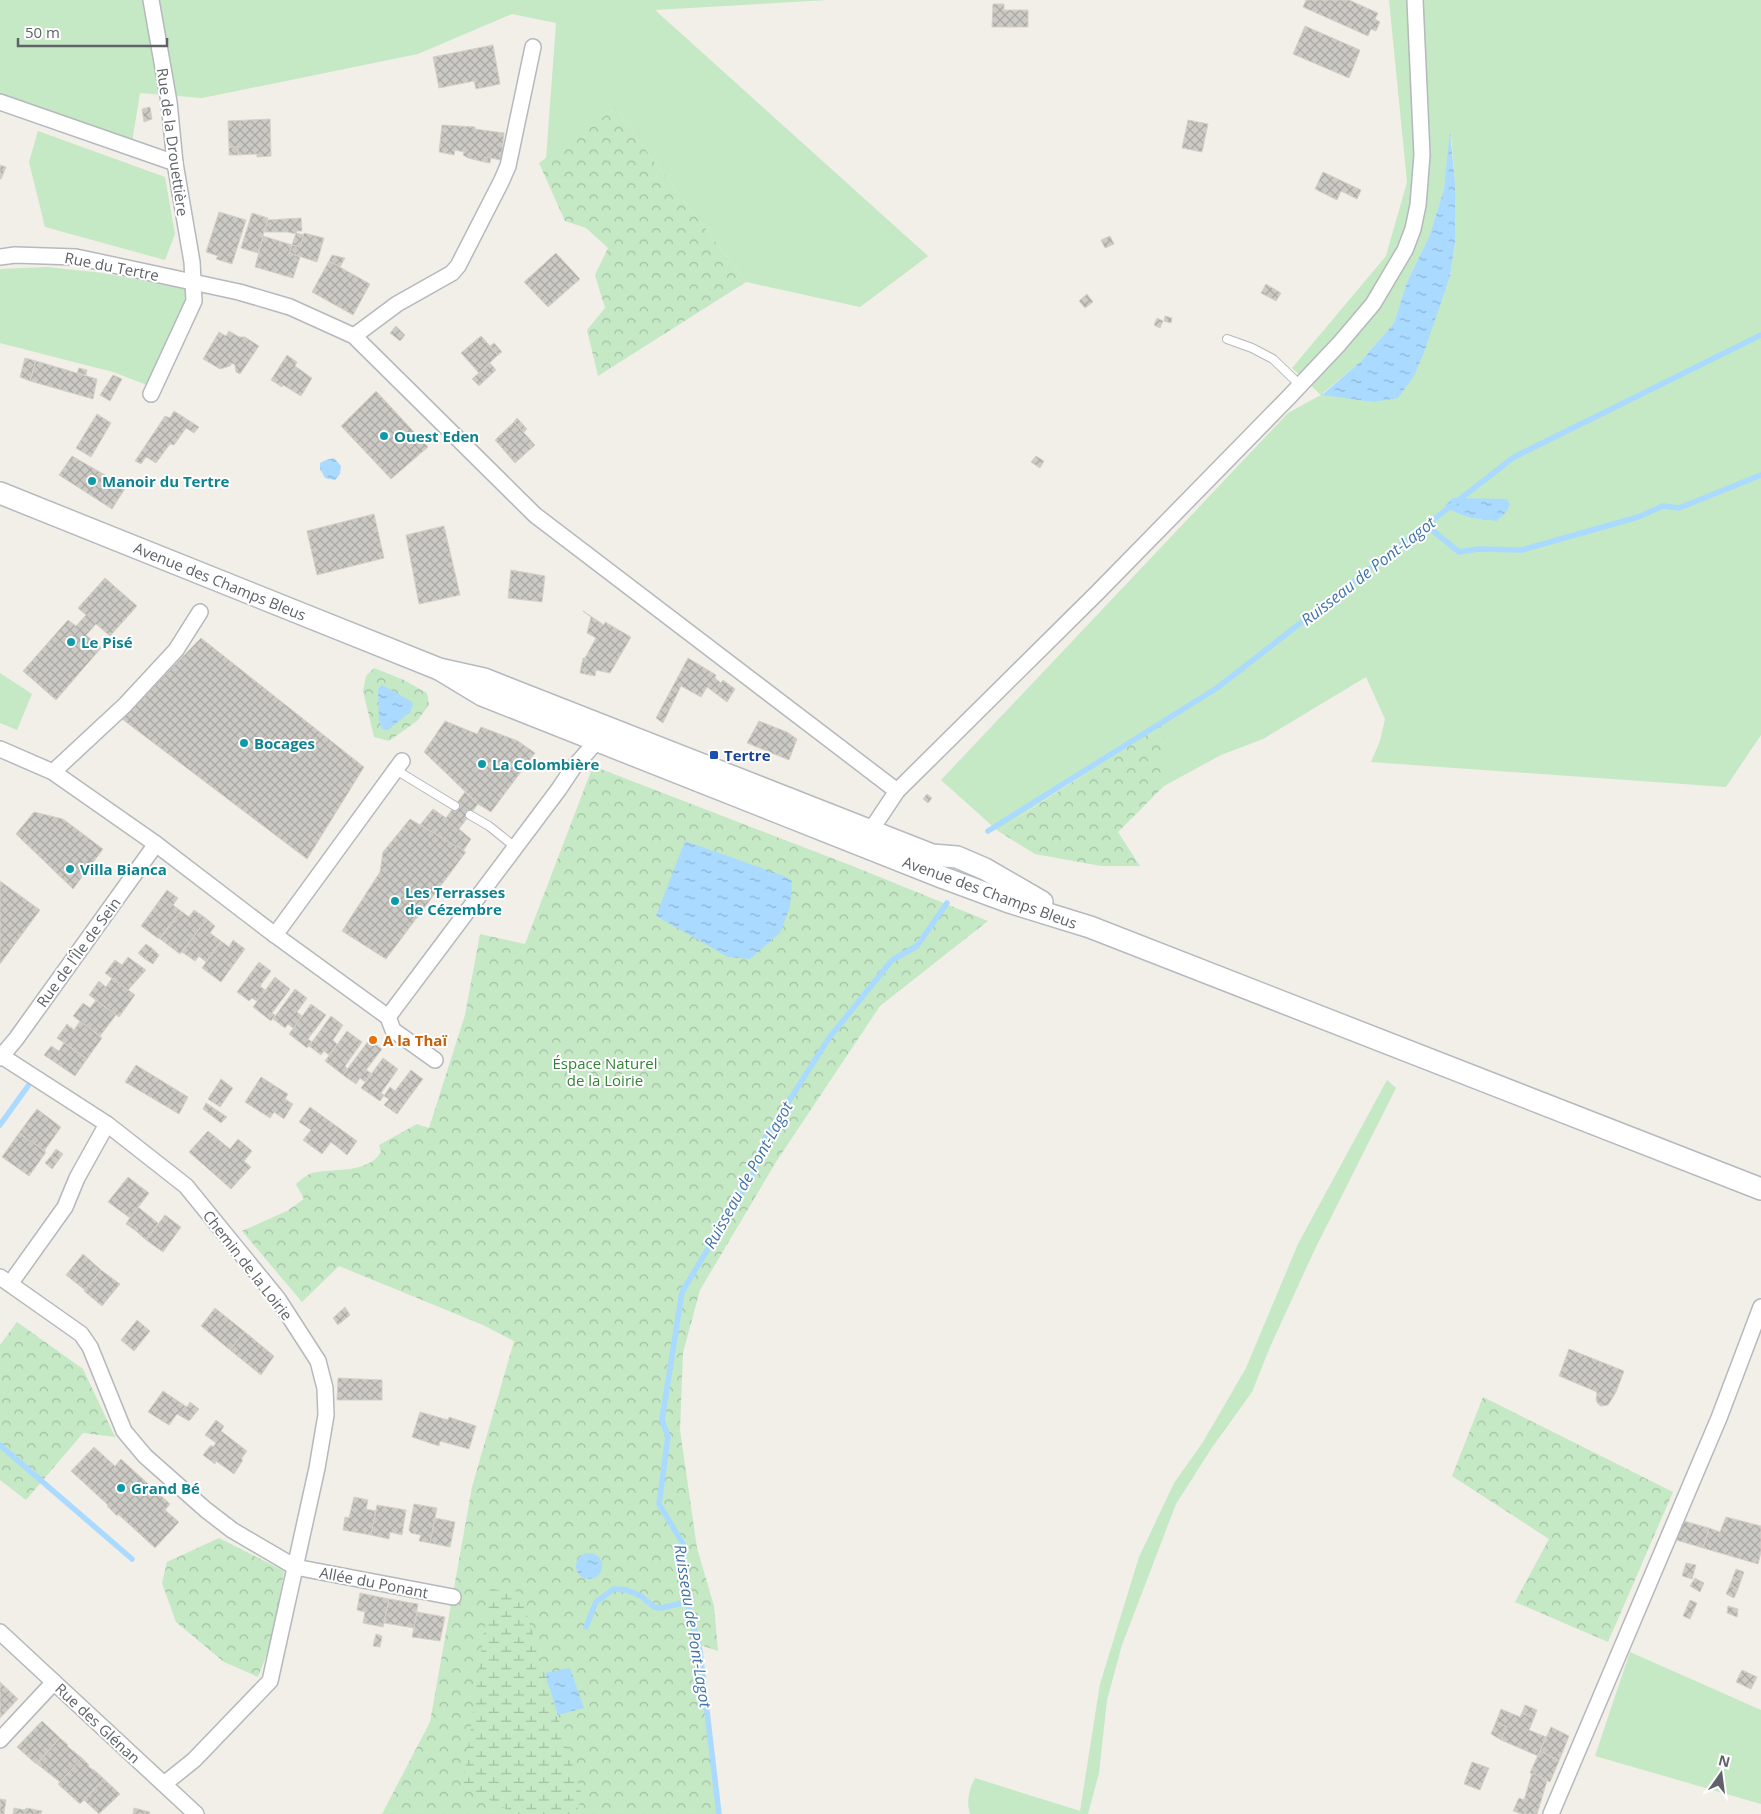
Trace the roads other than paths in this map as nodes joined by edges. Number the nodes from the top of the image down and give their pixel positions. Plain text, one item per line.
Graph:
1 (152, 0) edge
2 (1415, 0) edge
3 (533, 47) dead end
4 (0, 102) edge
5 (175, 163) junction
6 (0, 257) edge
7 (194, 283) junction
8 (354, 336) junction
9 (1227, 339) dead end
10 (1300, 385) junction
11 (151, 394) dead end
12 (0, 492) edge
13 (200, 612) dead end
14 (439, 670) junction
15 (635, 739) junction
16 (597, 740) junction
17 (0, 749) edge
18 (399, 766) joint
19 (53, 772) junction
20 (897, 791) junction
21 (455, 806) dead end
22 (470, 815) dead end
23 (871, 839) junction
24 (156, 844) junction
25 (515, 847) junction
26 (275, 935) junction
27 (388, 1017) junction
28 (0, 1056) edge
29 (436, 1060) dead end
30 (107, 1124) junction
31 (1761, 1189) edge
32 (5, 1281) edge
33 (1761, 1307) edge
34 (295, 1566) junction
35 (452, 1597) dead end
36 (0, 1632) edge
37 (54, 1682) junction
38 (0, 1740) edge
39 (164, 1784) junction
40 (179, 1807) edge
41 (196, 1814) edge
42 (1551, 1814) edge

1 - 5 street, Rue de la Drouettière
2 - 10 street
3 - 8 street
4 - 5 street
5 - 7 street, Rue de la Drouettière
6 - 7 street, Rue du Tertre
7 - 8 street, Rue du Tertre
7 - 11 street, Rue de la Drouettière
8 - 20 street
9 - 10 lane
10 - 20 street
12 - 14 main road, Avenue des Champs Bleus
13 - 19 street
14 - 15 main road, Avenue des Champs Bleus
14 - 16 main road, Avenue des Champs Bleus
15 - 16 main road, Avenue des Champs Bleus
15 - 23 main road, Avenue des Champs Bleus
16 - 23 main road, Avenue des Champs Bleus
16 - 25 street
17 - 19 street
18 - 21 lane
18 - 26 street
19 - 24 street
20 - 23 street
22 - 25 lane
23 - 31 main road, Avenue des Champs Bleus
24 - 26 street
24 - 28 street, Rue de l'Île de Sein
25 - 27 street
26 - 27 street
27 - 29 street
28 - 30 street, Chemin de la Loirie
30 - 32 street
30 - 34 street, Chemin de la Loirie
32 - 34 street, Allée du Ponant
33 - 42 street
34 - 35 street, Allée du Ponant
34 - 39 street, Chemin de la Loirie
36 - 37 street, Rue des Glénan
37 - 38 street
37 - 39 street, Rue des Glénan
39 - 40 street, Rue des Glénan
40 - 41 street, Rue des Glénan

